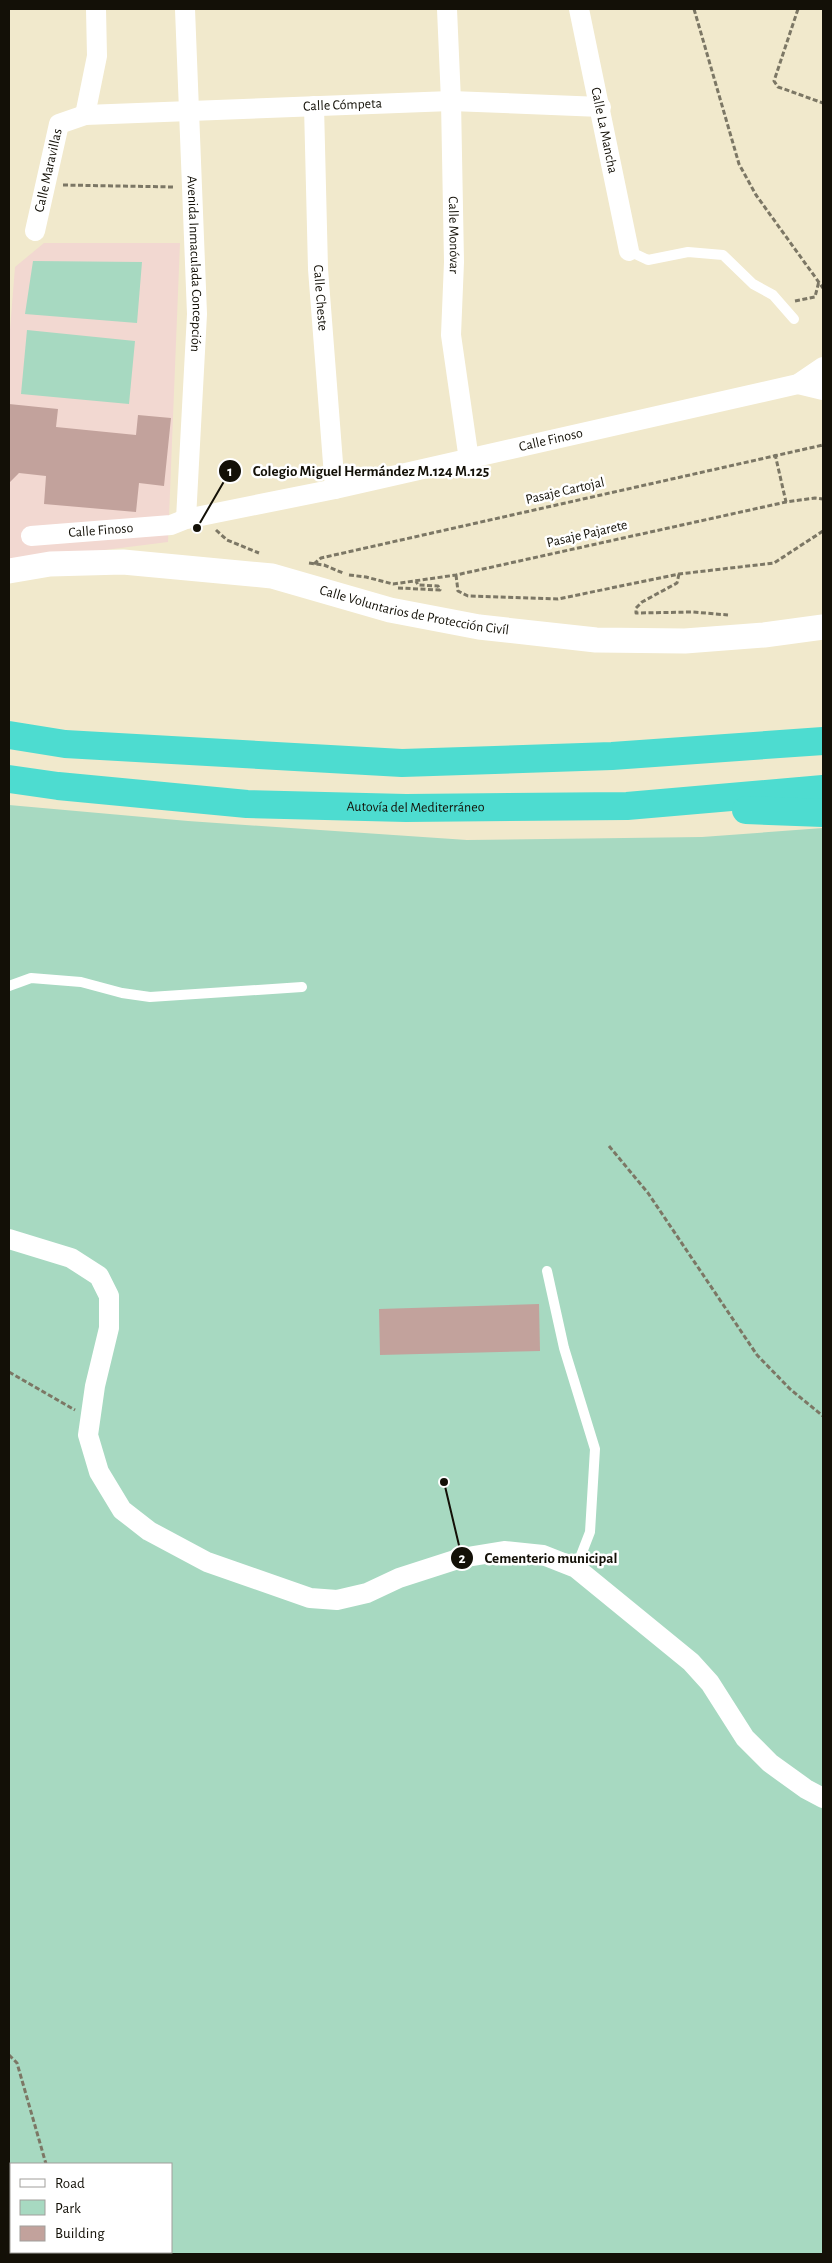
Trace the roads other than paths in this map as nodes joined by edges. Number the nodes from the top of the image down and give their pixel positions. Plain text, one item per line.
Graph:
1 (96, 9) edge
2 (185, 9) edge
3 (447, 9) edge
4 (578, 9) edge
5 (451, 101) junction
6 (314, 106) junction
7 (600, 107) junction
8 (190, 111) junction
9 (85, 115) junction
10 (35, 231) dead end
11 (629, 251) joint
12 (794, 319) dead end
13 (823, 367) edge
14 (798, 384) junction
15 (823, 390) edge
16 (469, 460) junction
17 (335, 489) junction
18 (179, 522) junction
19 (30, 536) dead end
20 (9, 571) edge
21 (823, 627) edge
22 (9, 735) edge
23 (823, 742) edge
24 (9, 779) edge
25 (823, 789) edge
26 (627, 806) junction
27 (823, 813) edge
28 (9, 986) edge
29 (302, 987) dead end
30 (9, 1239) edge
31 (547, 1271) dead end
32 (576, 1568) junction
33 (823, 1798) edge

1 - 9 street
2 - 8 street, Avenida Inmaculada Concepción
3 - 5 street, Calle Monóvar
4 - 7 street, Calle La Mancha
5 - 6 street, Calle Cómpeta
5 - 7 street, Calle Cómpeta
5 - 16 street, Calle Monóvar
6 - 8 street, Calle Cómpeta
6 - 17 street, Calle Cheste
7 - 11 street, Calle La Mancha
8 - 9 street, Calle Cómpeta
8 - 18 street, Avenida Inmaculada Concepción
9 - 10 street, Calle Maravillas
11 - 12 lane
13 - 14 street, Calle Finoso
14 - 15 street, Calle Finoso
14 - 16 street, Calle Finoso
16 - 17 street, Calle Finoso
17 - 18 street, Calle Finoso
18 - 19 street, Calle Finoso
20 - 21 street, Calle Voluntarios de Protección Civíl
22 - 23 highway
24 - 26 highway, Autovía del Mediterráneo
25 - 26 highway, Autovía del Mediterráneo
26 - 27 highway
28 - 29 lane
30 - 32 street
31 - 32 lane
32 - 33 street

